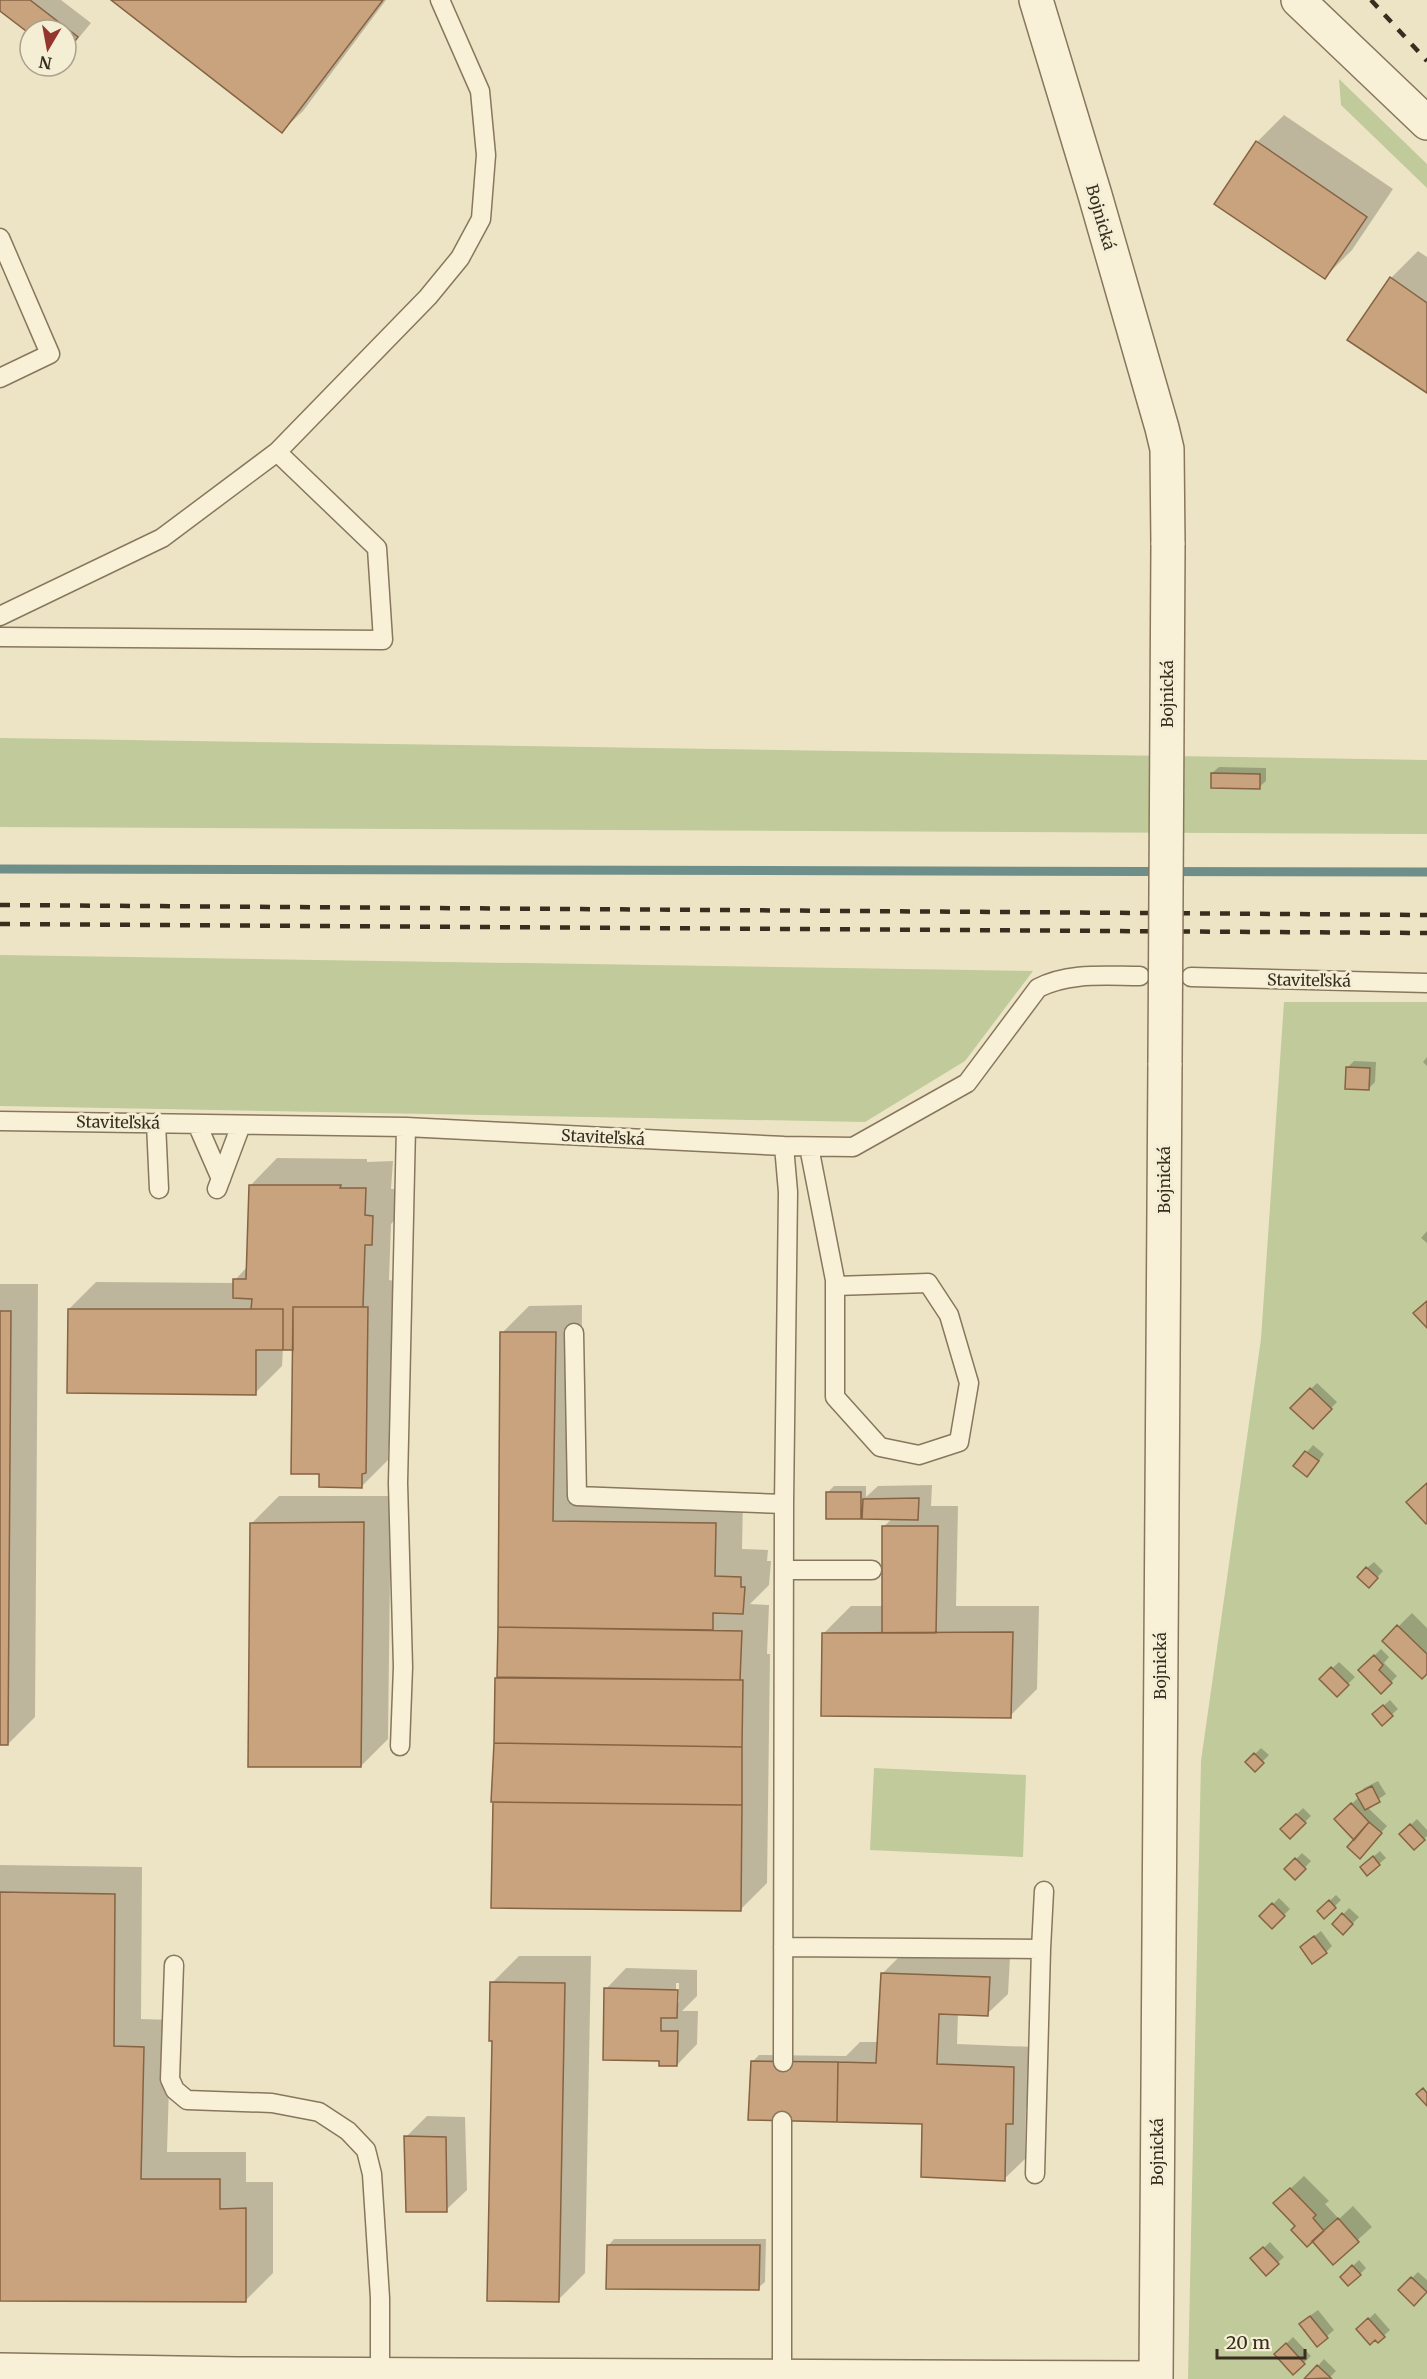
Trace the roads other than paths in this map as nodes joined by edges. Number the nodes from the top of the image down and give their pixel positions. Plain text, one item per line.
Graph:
1 (440, 0) edge
2 (1036, 0) edge
3 (1298, 0) edge
4 (1427, 123) edge
5 (0, 238) edge
6 (0, 378) edge
7 (277, 452) junction
8 (0, 616) edge
9 (0, 637) edge
10 (1140, 976) dead end
11 (1191, 977) dead end
12 (1427, 983) edge
13 (0, 1121) edge
14 (156, 1123) junction
15 (197, 1124) junction
16 (241, 1125) junction
17 (406, 1127) junction
18 (784, 1146) junction
19 (809, 1147) junction
20 (159, 1189) dead end
21 (835, 1286) junction
22 (574, 1333) dead end
23 (784, 1504) junction
24 (784, 1570) junction
25 (872, 1570) dead end
26 (400, 1746) dead end
27 (1044, 1891) dead end
28 (783, 1947) junction
29 (1041, 1949) junction
30 (174, 1965) dead end
31 (783, 2062) dead end
32 (782, 2121) dead end
33 (1035, 2174) dead end
34 (0, 2370) edge
35 (380, 2373) junction
36 (237, 2376) edge
37 (782, 2377) junction
38 (1156, 2379) edge

1 - 7 lane
2 - 38 street, Bojnická, bridge
3 - 4 street
5 - 6 lane
7 - 8 lane
7 - 9 lane
10 - 19 lane, Staviteľská
11 - 12 lane, Staviteľská
13 - 14 lane, Staviteľská
14 - 15 lane, Staviteľská
14 - 20 lane
15 - 16 lane, Staviteľská
15 - 16 lane
16 - 17 lane, Staviteľská
17 - 18 lane, Staviteľská
17 - 26 lane
18 - 19 lane, Staviteľská
18 - 23 lane
19 - 21 lane
21 - 21 lane
22 - 23 lane
23 - 24 lane
24 - 25 lane
24 - 28 lane
27 - 29 lane
28 - 29 lane
28 - 31 lane
29 - 33 lane
30 - 35 lane
32 - 37 lane
34 - 36 street
35 - 36 street
35 - 37 street
37 - 38 street

